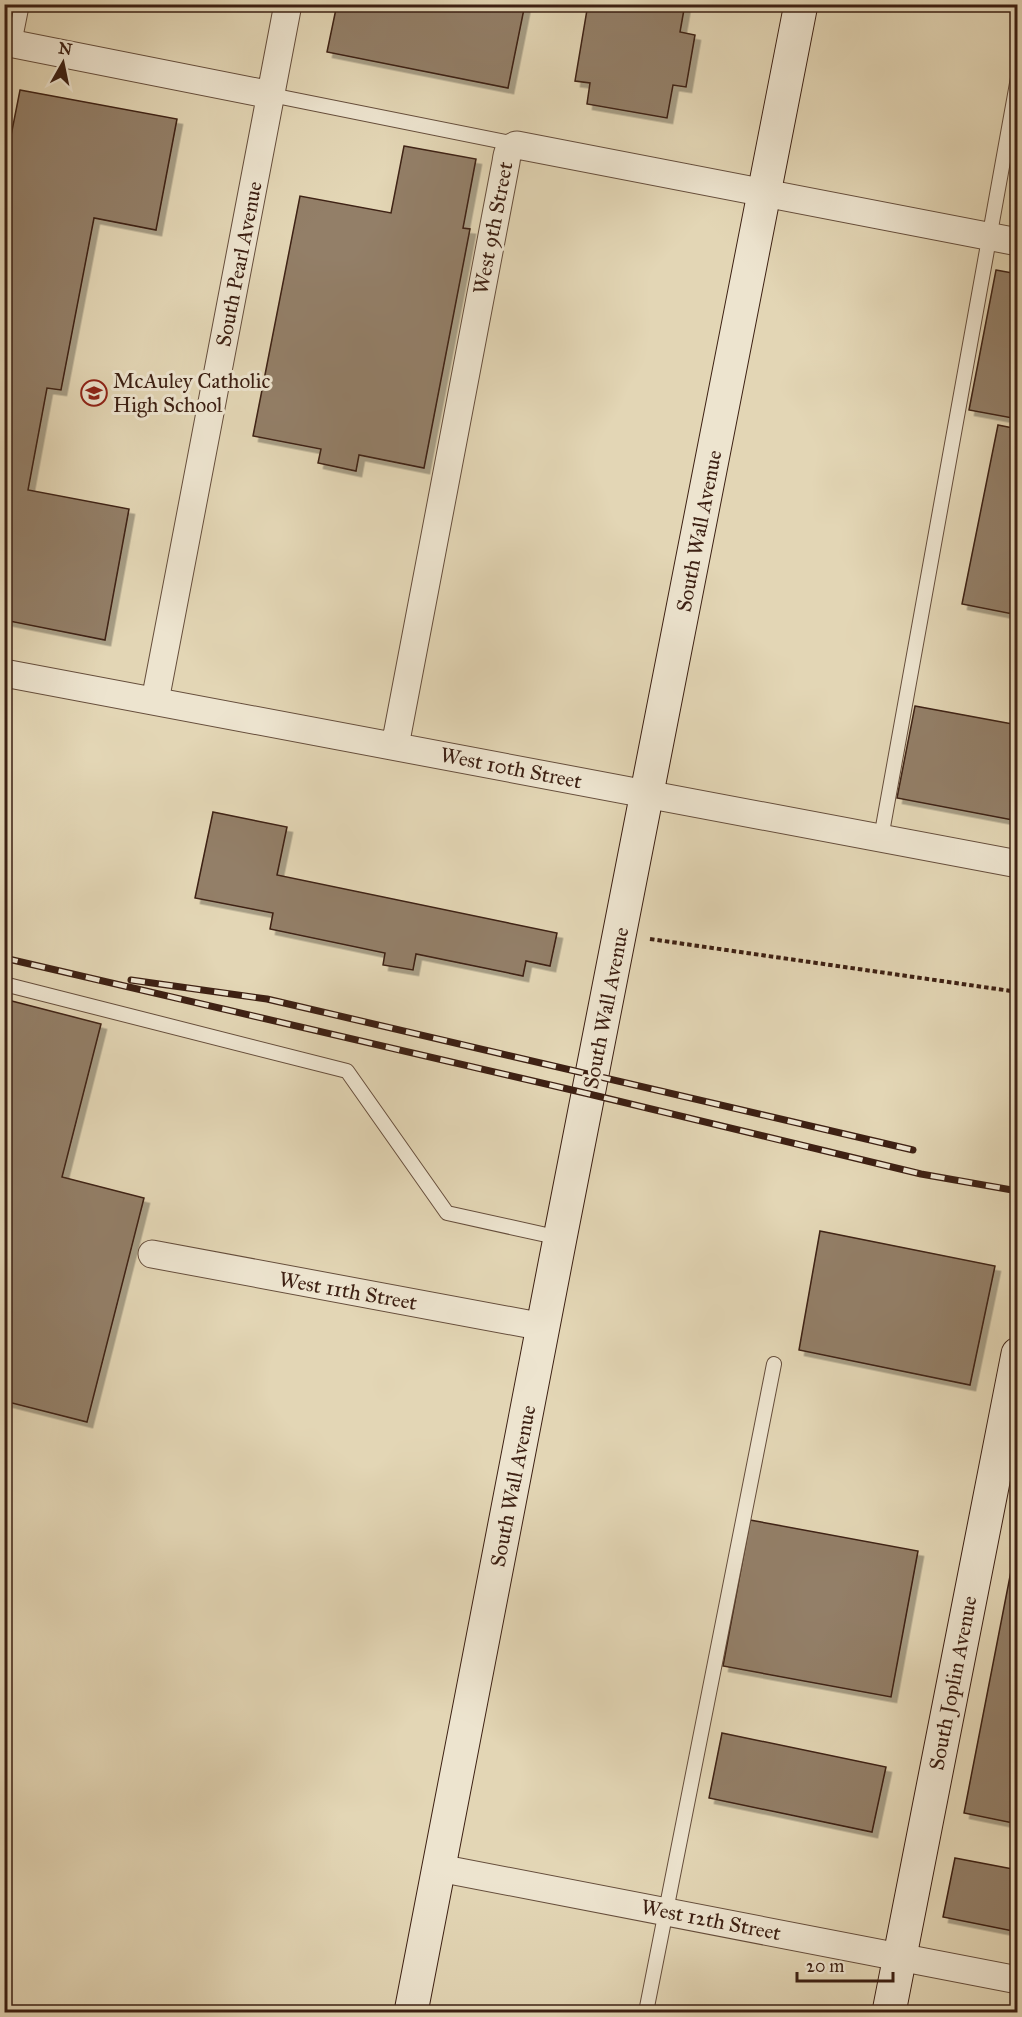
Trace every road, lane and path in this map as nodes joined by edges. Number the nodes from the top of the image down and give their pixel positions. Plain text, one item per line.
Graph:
1 (22, 4) edge
2 (288, 4) edge
3 (801, 4) edge
4 (9, 43) edge
5 (1017, 78) edge
6 (271, 96) junction
7 (517, 145) junction
8 (765, 193) junction
9 (989, 237) junction
10 (1017, 242) edge
11 (4, 673) edge
12 (155, 701) junction
13 (395, 746) junction
14 (648, 794) junction
15 (881, 838) junction
16 (1017, 864) edge
17 (620, 934) junction
18 (4, 984) edge
19 (1017, 992) edge
20 (560, 1238) junction
21 (152, 1254) dead end
22 (544, 1327) junction
23 (774, 1364) dead end
24 (1016, 1374) edge
25 (439, 1868) junction
26 (666, 1911) junction
27 (900, 1956) junction
28 (1017, 1980) edge
29 (411, 2013) edge
30 (646, 2013) edge
31 (889, 2013) edge

1 - 4 lane
2 - 6 street, South Pearl Avenue
3 - 8 street, South Wall Avenue
4 - 6 street
5 - 9 lane
6 - 7 lane
6 - 12 street, South Pearl Avenue
7 - 8 street, West 9th Street
7 - 13 street, West 9th Street
8 - 9 street, West 9th Street
8 - 14 street, South Wall Avenue
9 - 10 street, West 9th Street
9 - 15 lane
11 - 12 street, West 10th Street
12 - 13 street, West 10th Street
13 - 14 street, West 10th Street
14 - 15 street, West 10th Street
14 - 17 street, South Wall Avenue
15 - 16 street, West 10th Street
17 - 19 path
17 - 20 street, South Wall Avenue
18 - 20 lane
20 - 22 street, South Wall Avenue
21 - 22 street, West 11th Street
22 - 25 street, South Wall Avenue
23 - 26 lane
24 - 27 street, South Joplin Avenue
25 - 26 street, West 12th Street
25 - 29 street, South Wall Avenue
26 - 27 street, West 12th Street
26 - 30 lane
27 - 28 street, West 12th Street
27 - 31 street, South Joplin Avenue

